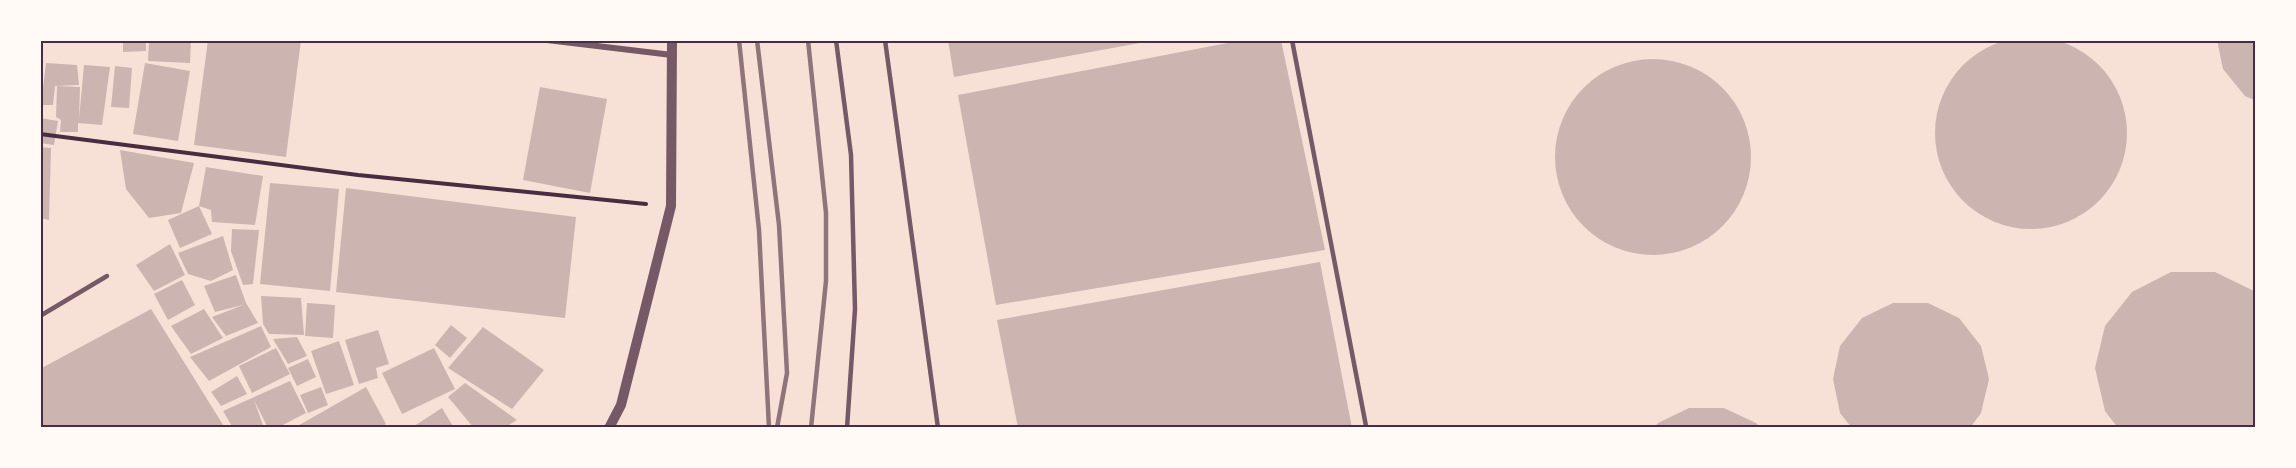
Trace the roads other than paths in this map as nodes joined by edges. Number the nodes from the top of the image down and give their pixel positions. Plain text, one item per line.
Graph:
1 (547, 40) edge
2 (672, 40) edge
3 (837, 40) edge
4 (885, 40) edge
5 (1292, 40) edge
6 (672, 55) junction
7 (107, 276) dead end
8 (40, 316) edge
9 (1366, 426) edge
10 (609, 428) edge
11 (847, 428) edge
12 (938, 428) edge

1 - 6 street
2 - 6 street
3 - 11 lane
4 - 12 lane
5 - 9 lane
6 - 10 street
7 - 8 lane

